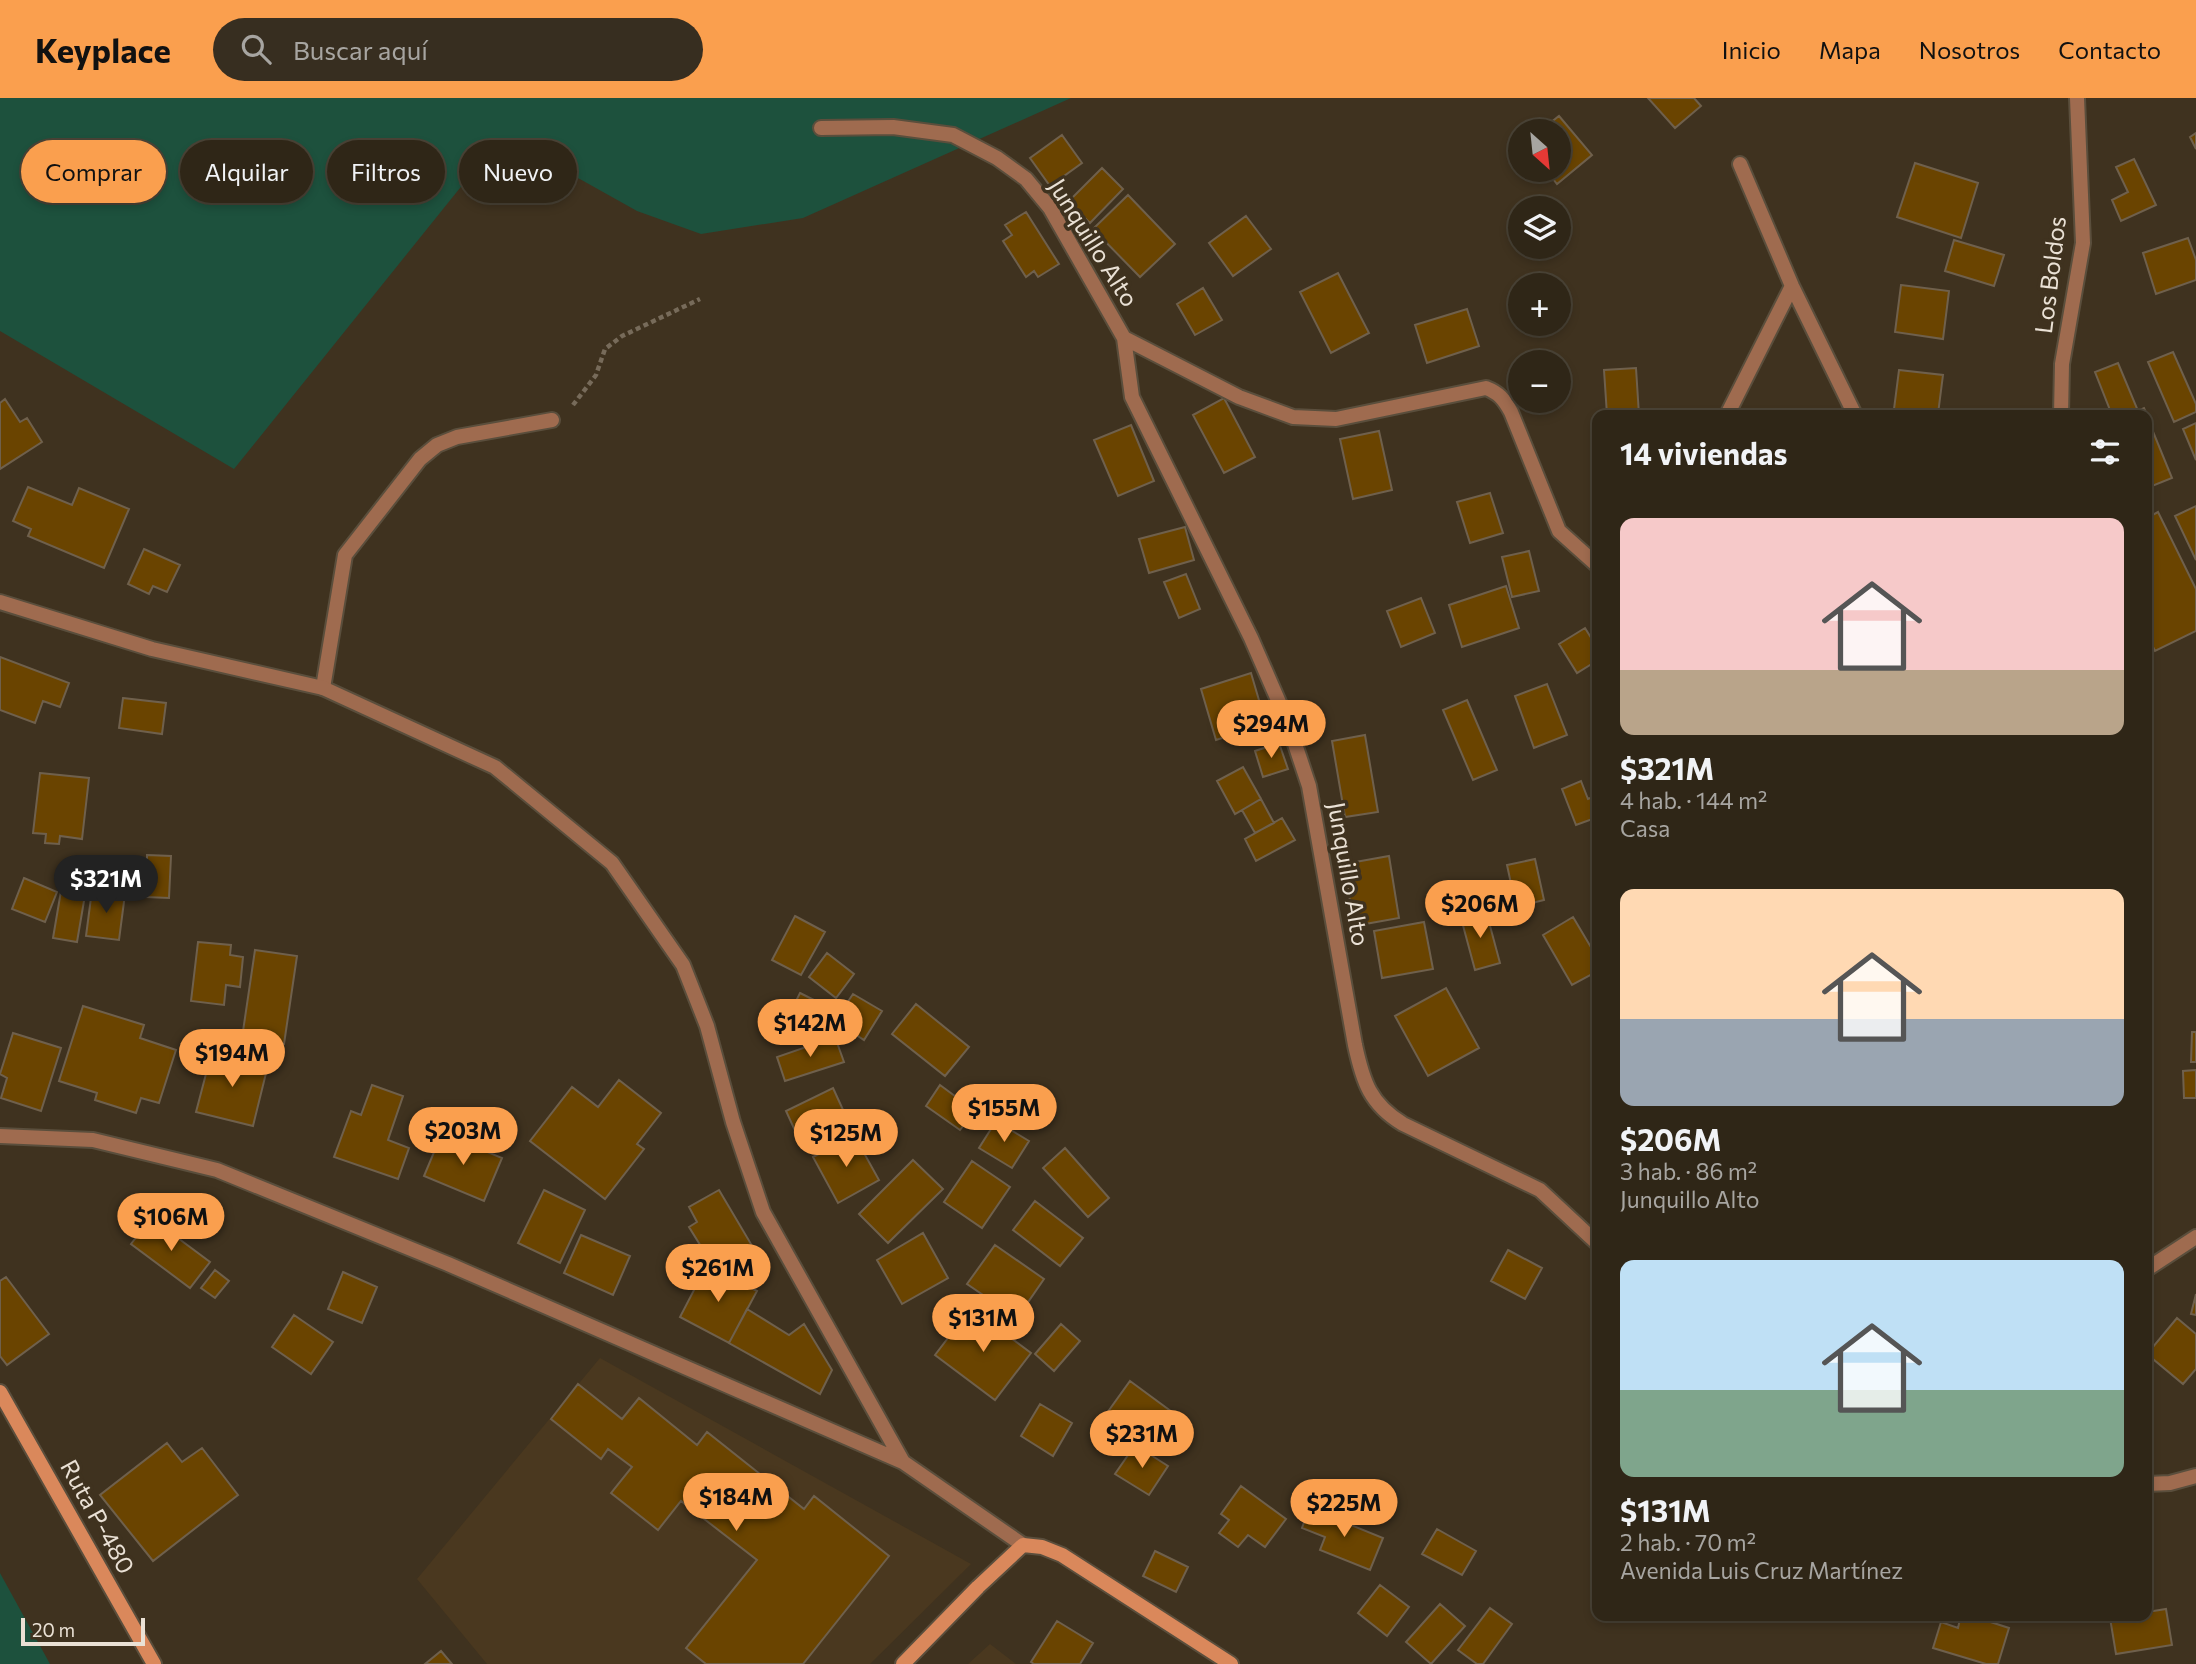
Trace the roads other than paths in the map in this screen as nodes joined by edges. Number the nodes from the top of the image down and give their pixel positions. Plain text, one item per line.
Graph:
1 (2077, 98) edge
2 (821, 128) dead end
3 (1740, 164) dead end
4 (1792, 286) junction
5 (1124, 338) junction
6 (1730, 410) edge
7 (1853, 410) edge
8 (2061, 410) edge
9 (552, 420) road end
10 (1592, 561) edge
11 (0, 602) edge
12 (323, 688) junction
13 (0, 1136) edge
14 (2196, 1237) edge
15 (1592, 1238) edge
16 (2152, 1266) edge
17 (0, 1392) edge
18 (903, 1462) junction
19 (2196, 1476) edge
20 (2152, 1484) edge
21 (1023, 1545) junction
22 (153, 1664) edge
23 (903, 1664) edge
24 (1231, 1664) edge

1 - 8 street, Los Boldos
2 - 5 street, Junquillo Alto
3 - 4 street
4 - 6 street
4 - 7 street
5 - 10 street, Junquillo Alto
5 - 15 street, Junquillo Alto
9 - 12 street
11 - 12 street
12 - 18 street
13 - 18 street
14 - 16 street
17 - 22 street, Ruta P-480
18 - 21 street
19 - 20 street
21 - 23 street
21 - 24 street

